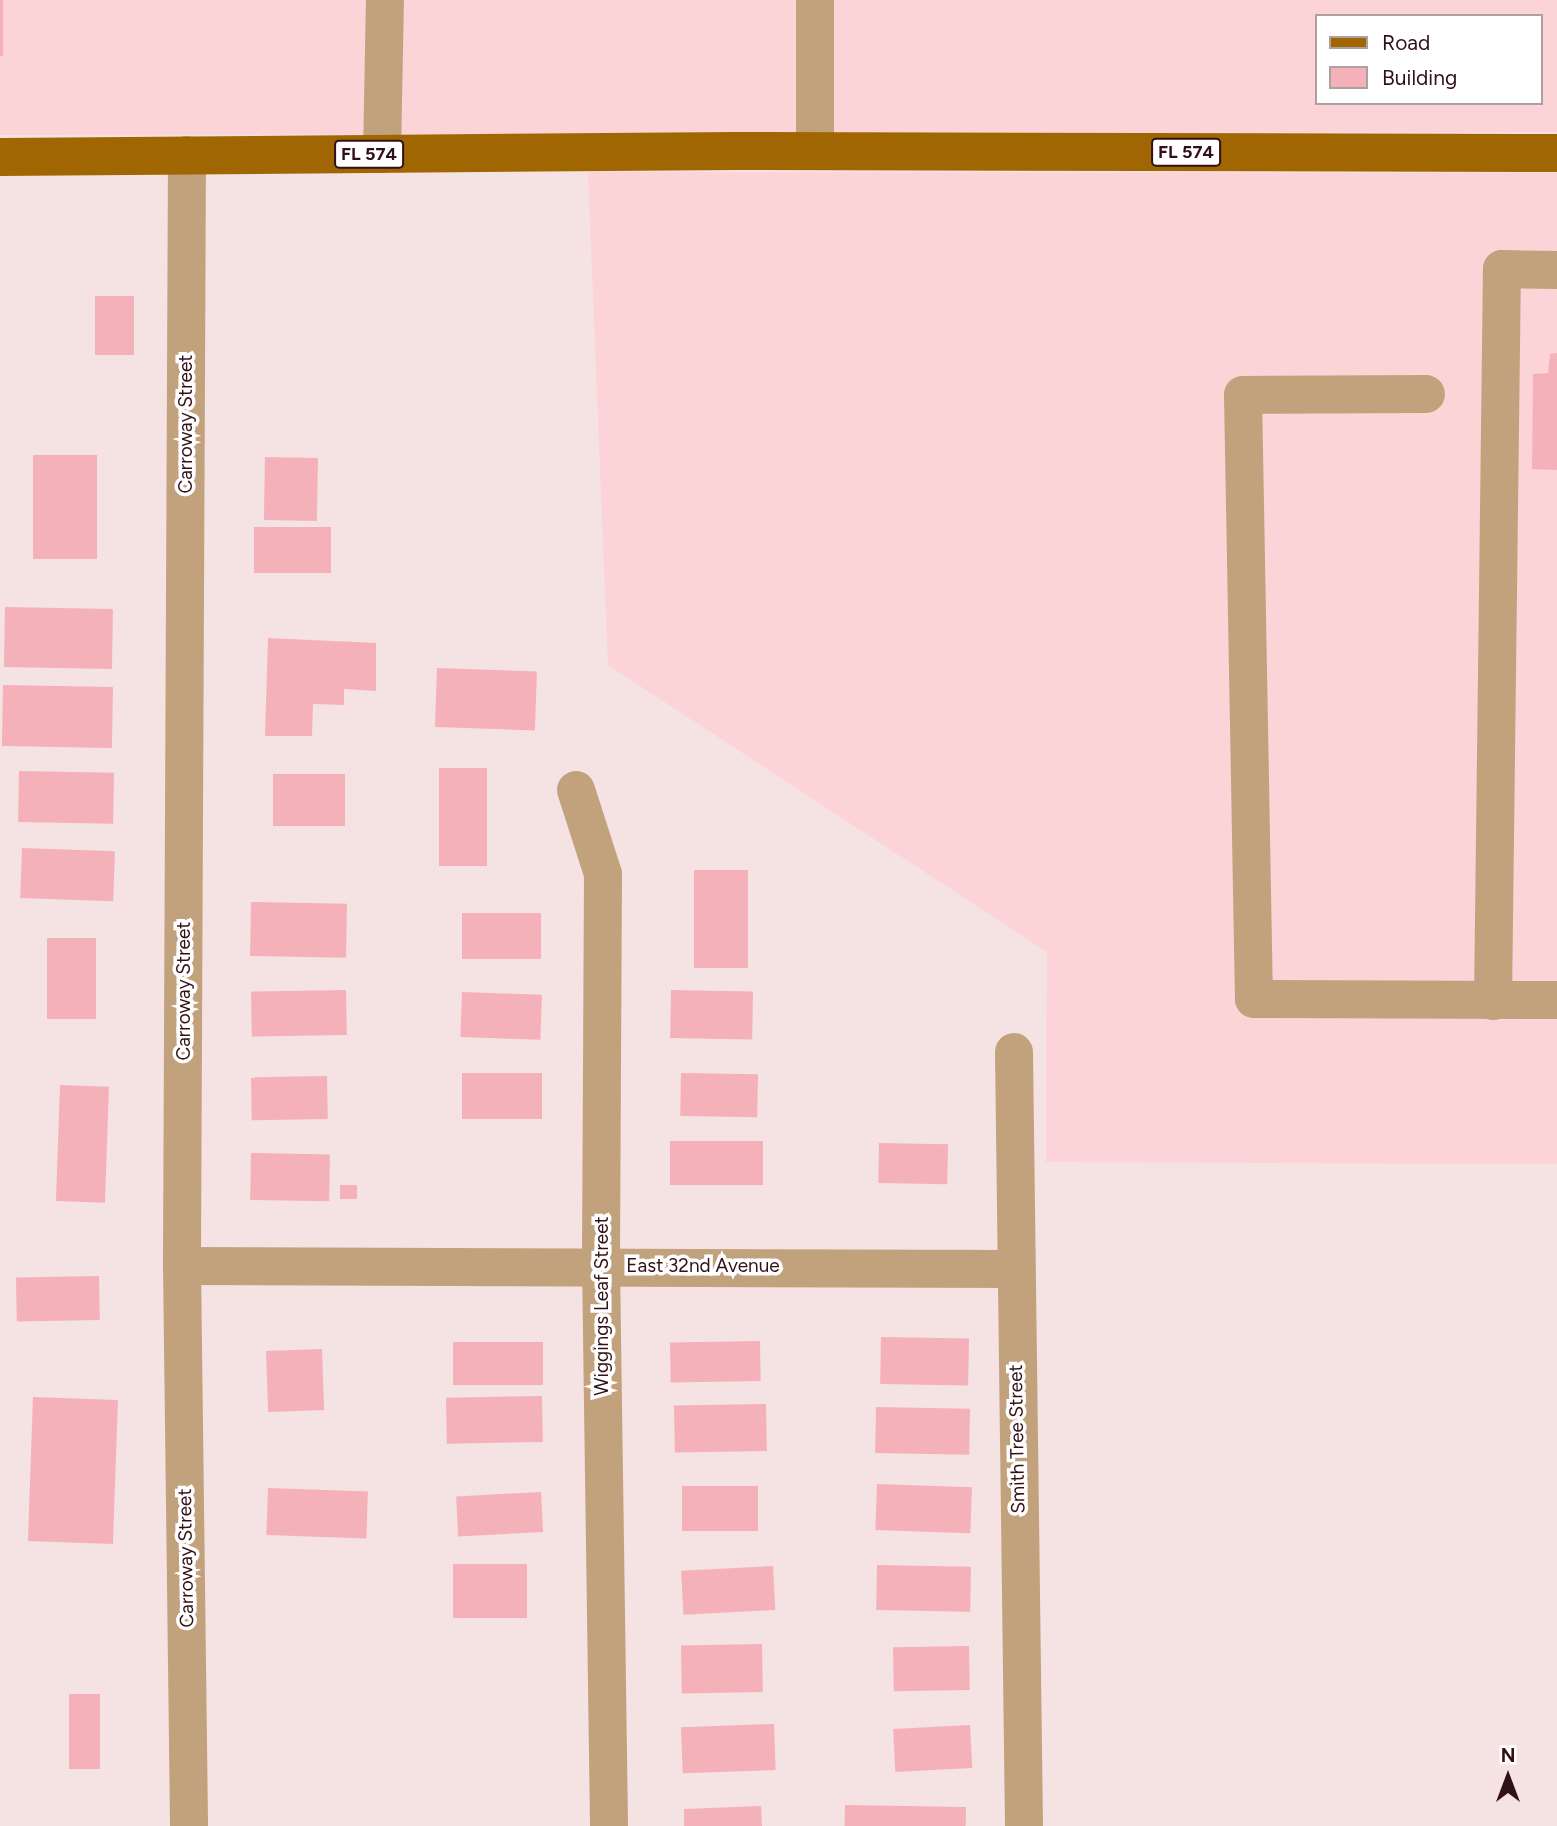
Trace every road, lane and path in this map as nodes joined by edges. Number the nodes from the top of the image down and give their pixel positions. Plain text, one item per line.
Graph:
1 (385, 0) edge
2 (815, 0) edge
3 (815, 151) junction
4 (1557, 153) edge
5 (382, 154) junction
6 (187, 155) junction
7 (0, 157) edge
8 (1557, 270) edge
9 (1426, 394) dead end
10 (576, 790) dead end
11 (1557, 1000) edge
12 (1493, 1001) junction
13 (1014, 1052) dead end
14 (601, 1265) junction
15 (182, 1266) junction
16 (1014, 1269) junction
17 (190, 1826) edge
18 (609, 1826) edge
19 (1024, 1826) edge

1 - 5 street
2 - 3 street
3 - 4 main road, FL 574
3 - 5 main road, FL 574
5 - 6 main road, FL 574
6 - 7 main road, FL 574
6 - 15 street, Carroway Street
8 - 12 street
9 - 12 street
10 - 14 street, Wiggings Leaf Street
11 - 12 street
13 - 16 street, Smith Tree Street
14 - 15 street, East 32nd Avenue
14 - 16 street, East 32nd Avenue
14 - 18 street, Wiggings Leaf Street
15 - 17 street, Carroway Street
16 - 19 street, Smith Tree Street

